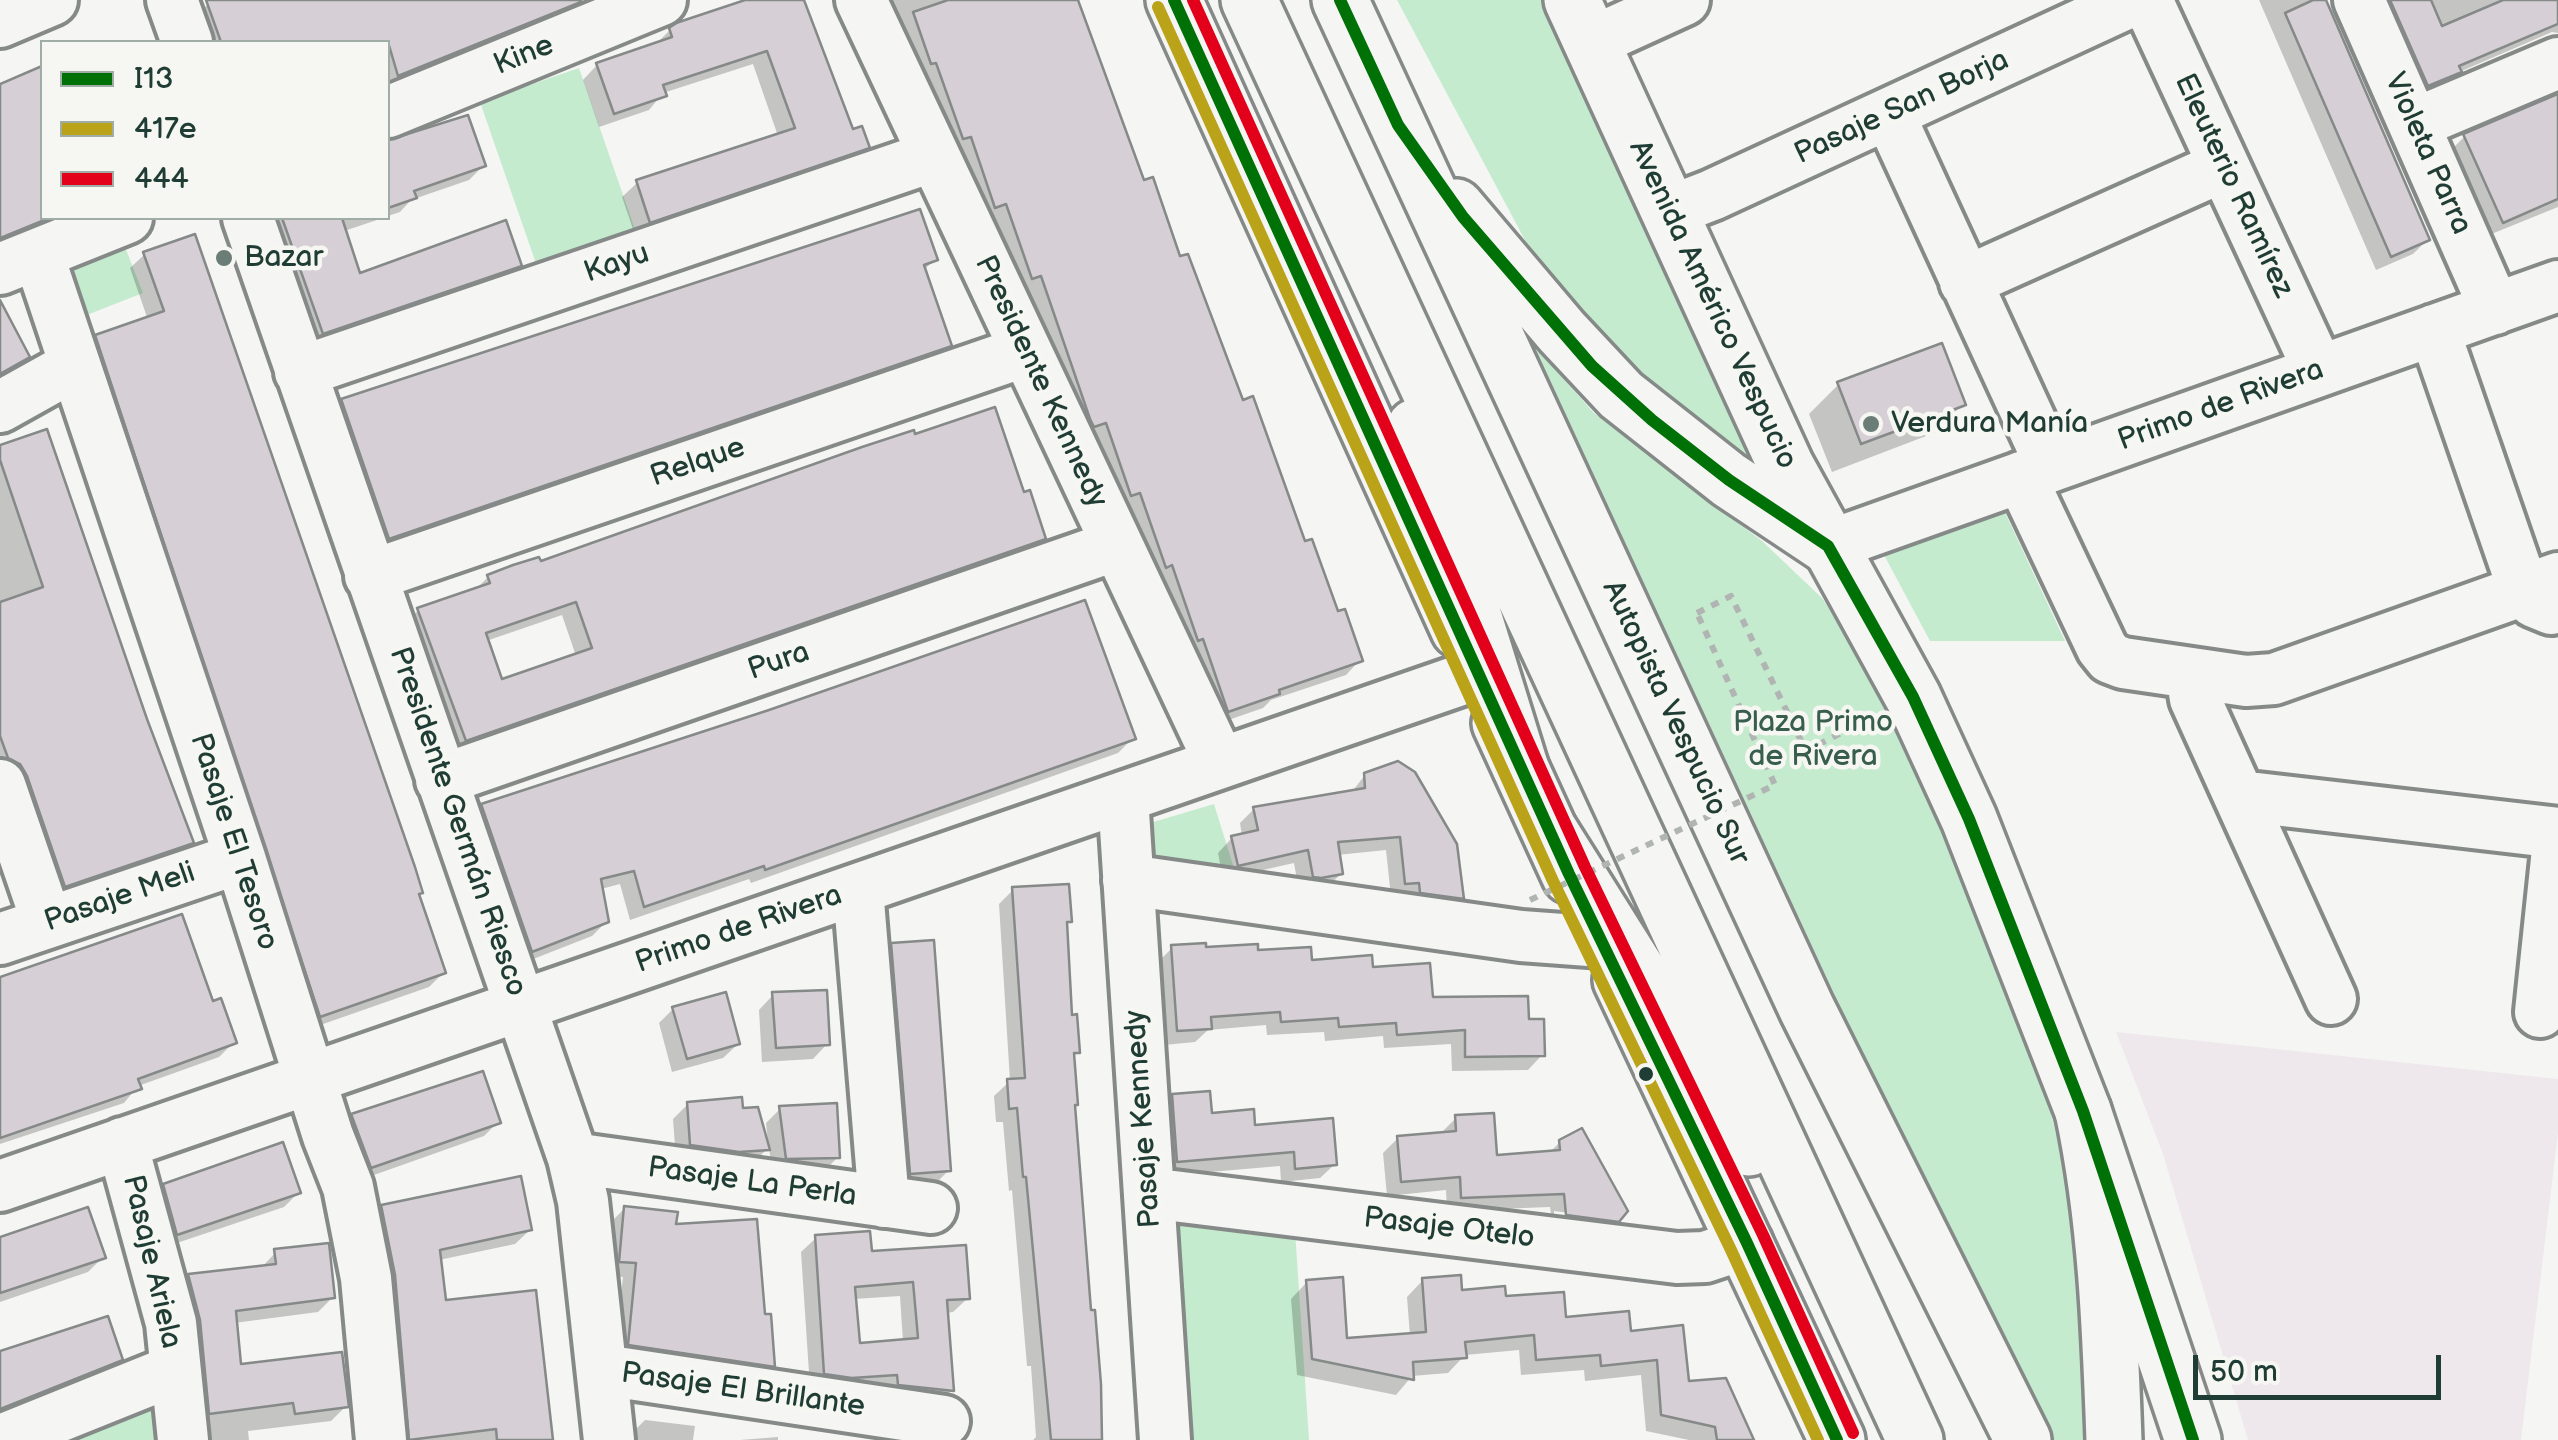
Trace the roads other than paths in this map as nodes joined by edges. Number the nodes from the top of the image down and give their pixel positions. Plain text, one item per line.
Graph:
1 (52, 0) edge
2 (172, 0) edge
3 (661, 0) edge
4 (860, 0) edge
5 (1174, 0) edge
6 (1248, 0) edge
7 (1340, 0) edge
8 (1684, 0) edge
9 (2134, 0) edge
10 (2147, 0) edge
11 (2359, 0) edge
12 (1582, 21) edge
13 (0, 22) edge
14 (186, 40) edge
15 (2558, 63) edge
16 (390, 111) edge
17 (1888, 114) junction
18 (2414, 124) junction
19 (1398, 125) junction
20 (934, 156) junction
21 (2224, 166) junction
22 (1668, 212) junction
23 (122, 220) edge
24 (249, 220) edge
25 (1352, 224) junction
26 (19, 261) edge
27 (1966, 282) junction
28 (2558, 286) edge
29 (2495, 309) junction
30 (2434, 330) junction
31 (1026, 351) junction
32 (75, 365) junction
33 (2319, 371) junction
34 (300, 372) junction
35 (0, 407) edge
36 (2036, 472) junction
37 (1116, 544) junction
38 (1828, 546) junction
39 (370, 576) junction
40 (2547, 593) edge
41 (1478, 674) junction
42 (2191, 674) junction
43 (1220, 763) junction
44 (1520, 766) junction
45 (441, 780) junction
46 (0, 785) edge
47 (2240, 796) junction
48 (1122, 797) junction
49 (1551, 833) junction
50 (2558, 836) edge
51 (240, 858) junction
52 (1128, 880) junction
53 (858, 888) junction
54 (47, 922) junction
55 (0, 939) edge
56 (1603, 942) junction
57 (2331, 999) dead end
58 (522, 1006) junction
59 (2540, 1012) dead end
60 (309, 1079) junction
61 (2083, 1111) junction
62 (122, 1143) junction
63 (573, 1158) junction
64 (0, 1186) edge
65 (1148, 1192) junction
66 (1747, 1244) junction
67 (1881, 1363) junction
68 (175, 1370) junction
69 (602, 1370) junction
70 (944, 1421) dead end
71 (1, 1440) edge
72 (183, 1440) edge
73 (381, 1440) edge
74 (609, 1440) edge
75 (1165, 1440) edge
76 (1837, 1440) edge
77 (1916, 1440) edge
78 (2024, 1440) edge
79 (2114, 1440) edge
80 (2193, 1440) edge

1 - 13 street
2 - 14 street
3 - 16 street, Kine
4 - 20 street, Presidente Kennedy
5 - 41 main road
6 - 25 main road
7 - 19 main road, Autopista Vespucio Sur
8 - 12 street
9 - 17 street, Pasaje San Borja
10 - 21 street, Eleuterio Ramírez
11 - 18 street, Violeta Parra
12 - 22 main road, Avenida Américo Vespucio
15 - 18 street
17 - 22 street, Pasaje San Borja
17 - 27 street
18 - 29 street, Violeta Parra
19 - 38 main road
19 - 78 main road, Autopista Vespucio Sur
20 - 31 street, Presidente Kennedy
20 - 34 street, Kayu
21 - 27 street
21 - 33 street, Eleuterio Ramírez
22 - 38 main road, Avenida Américo Vespucio
23 - 26 street
24 - 34 street, Presidente Germán Riesco
25 - 44 main road
25 - 67 main road
26 - 32 street, Pasaje El Tesoro
27 - 36 street
28 - 29 street, Primo de Rivera
29 - 30 street, Primo de Rivera
30 - 33 street, Primo de Rivera
30 - 40 street
31 - 37 street, Presidente Kennedy
31 - 39 street, Relque
32 - 35 street
32 - 51 street, Pasaje El Tesoro
33 - 36 street, Primo de Rivera
34 - 39 street, Presidente Germán Riesco
36 - 38 street, Primo de Rivera
36 - 42 street
37 - 43 street, Presidente Kennedy
37 - 45 street, Pura
38 - 61 main road, Avenida Américo Vespucio
39 - 45 street, Presidente Germán Riesco
40 - 42 street
41 - 43 street, Primo de Rivera
41 - 44 main road
42 - 47 street
43 - 48 street, Primo de Rivera
44 - 49 main road
45 - 58 street, Presidente Germán Riesco
46 - 54 street
47 - 50 street
47 - 57 street
48 - 52 street, Pasaje Kennedy
48 - 53 street, Primo de Rivera
49 - 56 main road
49 - 67 main road
50 - 59 street
51 - 54 street, Pasaje Meli
51 - 60 street, Pasaje El Tesoro
52 - 56 street
52 - 65 street, Pasaje Kennedy
53 - 58 street, Primo de Rivera
53 - 63 street, Pasaje La Perla
54 - 55 street, Pasaje Meli
56 - 66 main road
58 - 60 street, Primo de Rivera
58 - 63 street, Presidente Germán Riesco
60 - 62 street, Primo de Rivera
60 - 73 street, Pasaje El Tesoro
61 - 79 main road
61 - 80 main road, Avenida Américo Vespucio
62 - 64 street, Primo de Rivera
62 - 68 street, Pasaje Ariela
63 - 69 street, Presidente Germán Riesco
65 - 66 street, Pasaje Otelo
65 - 75 street, Pasaje Kennedy
66 - 76 main road
67 - 77 main road
68 - 71 street
68 - 72 street, Pasaje Ariela
69 - 70 street, Pasaje El Brillante
69 - 74 street, Presidente Germán Riesco

